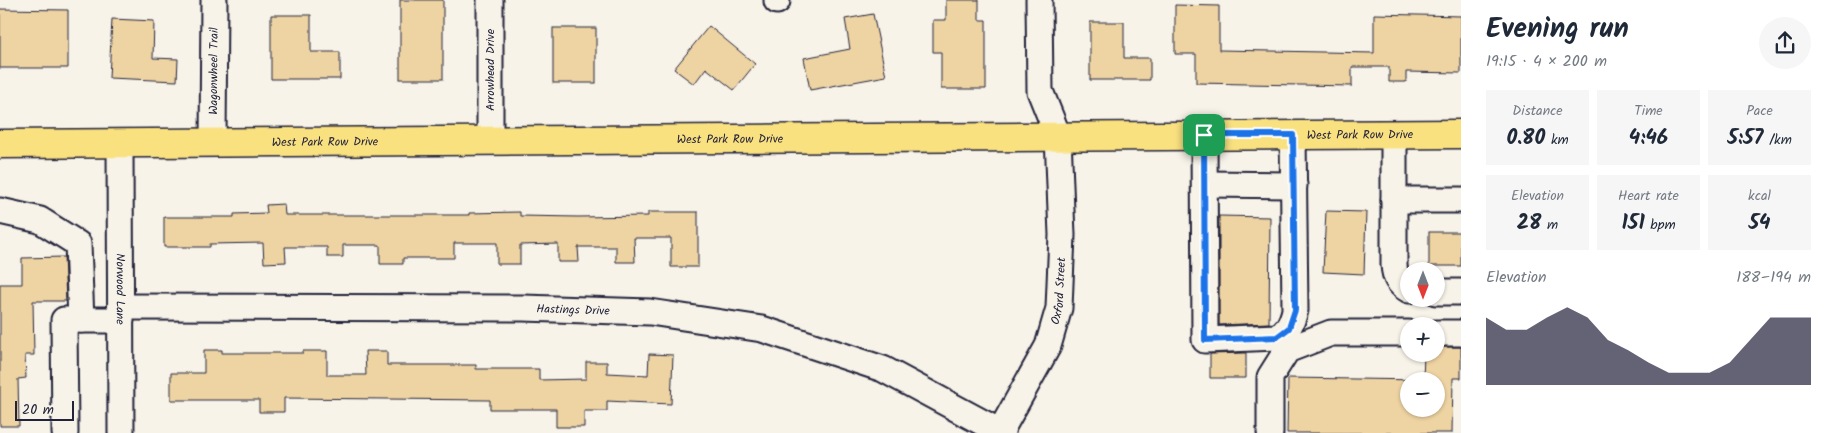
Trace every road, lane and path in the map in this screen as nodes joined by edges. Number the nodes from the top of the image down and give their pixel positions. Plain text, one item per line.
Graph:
1 (214, 0) edge
2 (490, 0) edge
3 (1038, 0) edge
4 (1394, 134) junction
5 (1461, 134) edge
6 (1204, 135) junction
7 (1293, 135) junction
8 (1058, 136) junction
9 (490, 140) junction
10 (214, 142) junction
11 (0, 144) edge
12 (120, 144) junction
13 (1205, 184) junction
14 (1294, 185) junction
15 (1394, 200) junction
16 (1461, 200) edge
17 (0, 211) edge
18 (1400, 283) edge
19 (1445, 292) edge
20 (1461, 292) edge
21 (121, 313) junction
22 (81, 320) junction
23 (1400, 333) edge
24 (1445, 333) edge
25 (1461, 334) edge
26 (65, 433) edge
27 (121, 433) edge
28 (1001, 433) edge
29 (1270, 433) edge

1 - 10 street, Wagonwheel Trail
2 - 9 street, Arrowhead Drive
3 - 8 street, Oxford Street
4 - 5 main road, West Park Row Drive
4 - 7 main road, West Park Row Drive
4 - 15 street
6 - 7 main road, West Park Row Drive
6 - 8 main road, West Park Row Drive
6 - 13 street
7 - 14 street
8 - 9 main road, West Park Row Drive
8 - 28 street, Oxford Street
9 - 10 main road, West Park Row Drive
10 - 12 main road, West Park Row Drive
11 - 12 main road, West Park Row Drive
12 - 21 street, Norwood Lane
13 - 14 street
13 - 14 street
15 - 16 street
15 - 18 street
17 - 22 street
19 - 20 street
21 - 22 street, Hastings Drive
21 - 27 street, Norwood Lane
21 - 28 street, Hastings Drive
22 - 26 street
23 - 29 street
24 - 25 street

